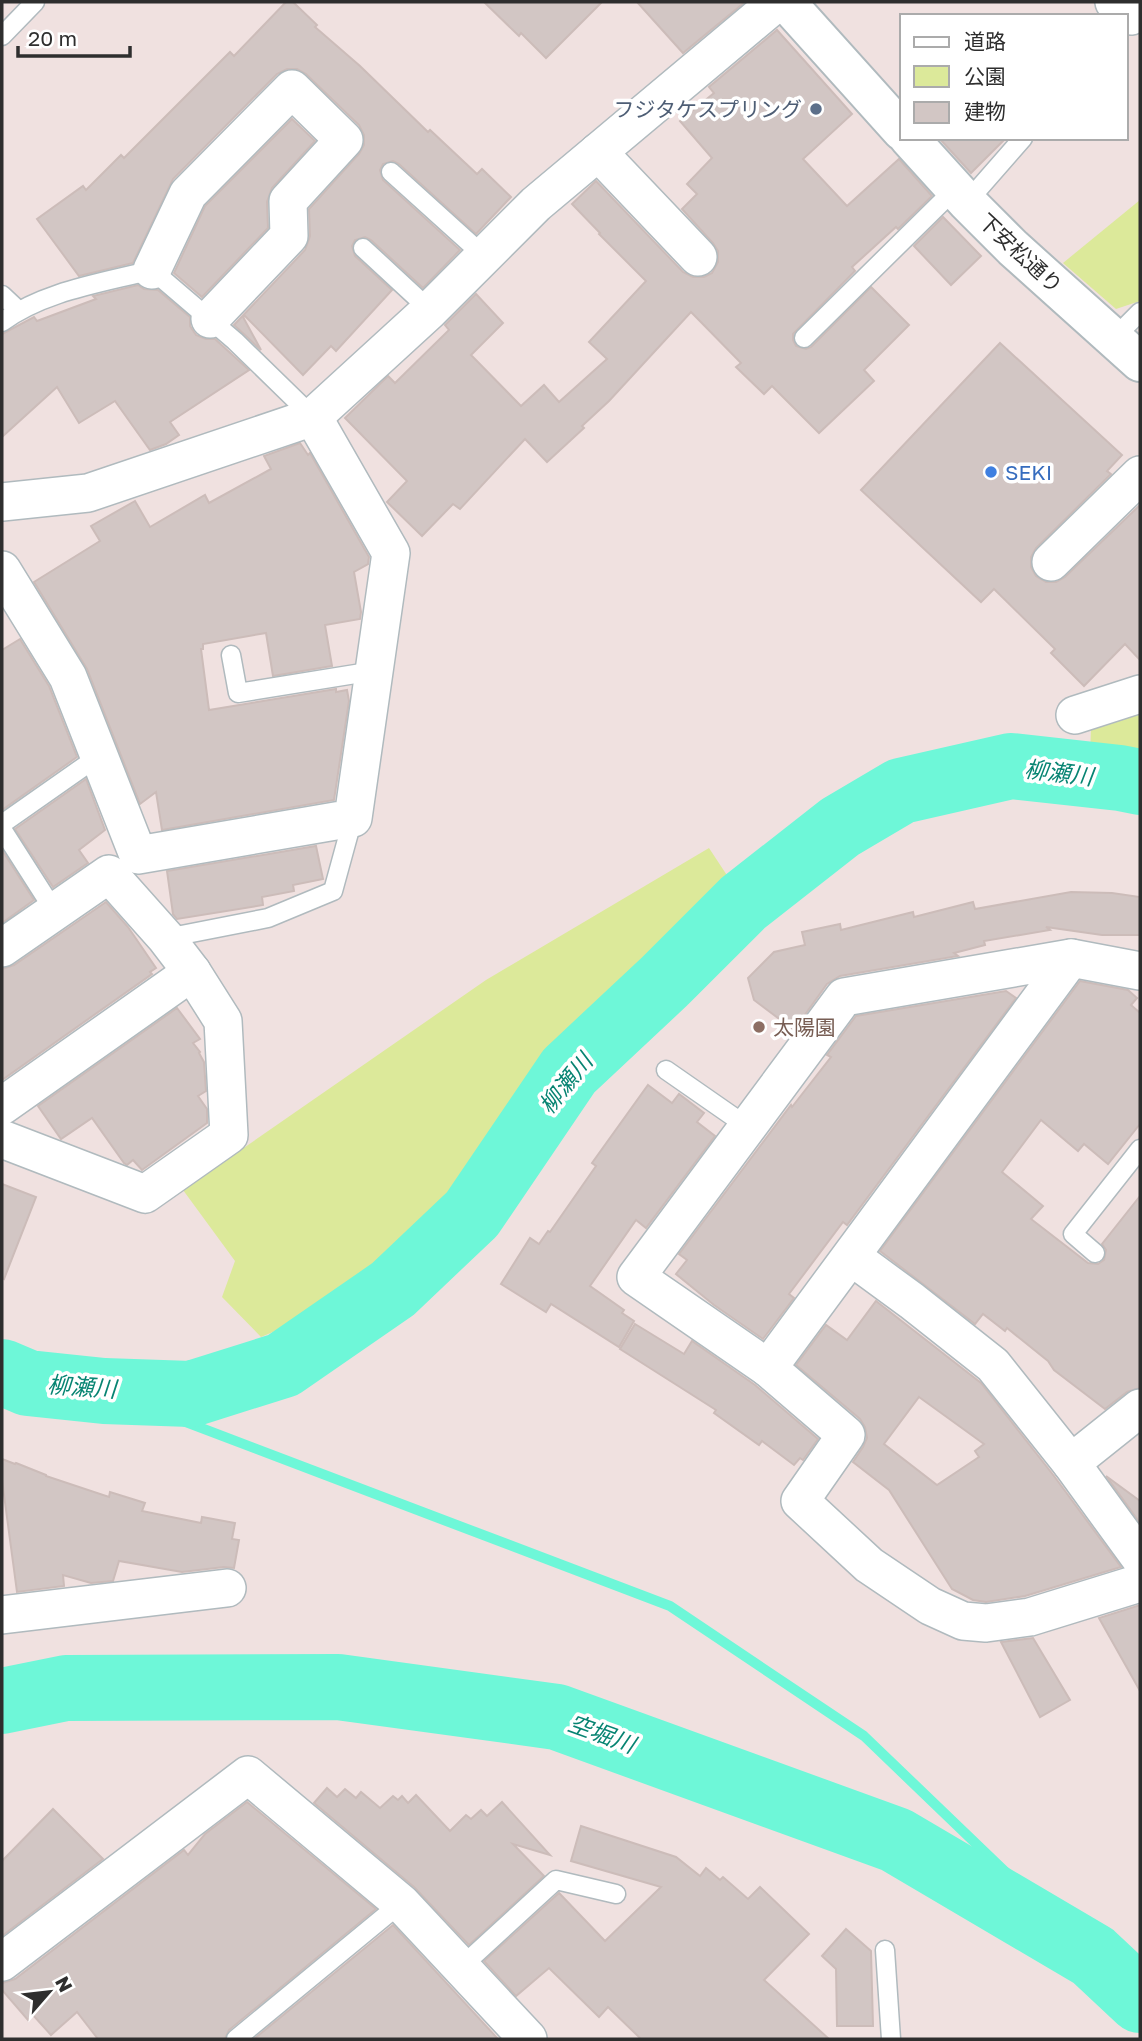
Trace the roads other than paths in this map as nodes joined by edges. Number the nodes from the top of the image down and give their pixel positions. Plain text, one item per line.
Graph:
1 (35, 2) edge
2 (778, 2) edge
3 (786, 2) edge
4 (2, 36) edge
5 (900, 129) edge
6 (911, 140) edge
7 (1021, 140) edge
8 (598, 152) junction
9 (391, 172) dead end
10 (961, 196) junction
11 (363, 248) dead end
12 (484, 256) junction
13 (698, 257) dead end
14 (152, 270) junction
15 (2, 295) edge
16 (18, 310) junction
17 (430, 310) junction
18 (1140, 312) edge
19 (210, 319) junction
20 (2, 322) edge
21 (804, 338) dead end
22 (1127, 350) edge
23 (313, 417) junction
24 (1140, 475) edge
25 (2, 502) edge
26 (1051, 562) dead end
27 (2, 570) edge
28 (231, 655) dead end
29 (374, 671) junction
30 (1140, 694) edge
31 (1075, 715) dead end
32 (99, 756) junction
33 (353, 818) junction
34 (2, 824) edge
35 (2, 829) edge
36 (123, 864) junction
37 (55, 912) junction
38 (166, 938) junction
39 (2, 948) edge
40 (1071, 958) junction
41 (1140, 971) edge
42 (192, 972) junction
43 (667, 1070) dead end
44 (2, 1106) edge
45 (748, 1127) junction
46 (2, 1139) edge
47 (1140, 1149) edge
48 (1095, 1253) dead end
49 (852, 1256) junction
50 (768, 1368) junction
51 (1140, 1408) edge
52 (1071, 1463) junction
53 (1140, 1558) edge
54 (1140, 1583) edge
55 (226, 1588) dead end
56 (2, 1615) edge
57 (616, 1894) dead end
58 (401, 1903) junction
59 (885, 1950) dead end
60 (2, 1962) edge
61 (460, 1968) junction
62 (236, 2039) edge
63 (528, 2039) edge
64 (891, 2039) edge

1 - 4 lane
2 - 8 street
3 - 5 street
6 - 10 street, 下安松通り
7 - 10 lane
8 - 12 street
8 - 13 street
9 - 12 lane
10 - 21 lane
10 - 22 street, 下安松通り
11 - 17 lane
12 - 17 street
14 - 16 lane
14 - 19 lane
14 - 19 street
15 - 16 lane
16 - 20 lane
17 - 23 street
18 - 22 lane
19 - 23 lane
23 - 25 street
23 - 29 street
24 - 26 street
27 - 32 street
28 - 29 lane
29 - 33 street
30 - 31 street
32 - 34 lane
32 - 36 street
33 - 36 street
33 - 38 lane
35 - 37 lane
36 - 37 street
36 - 38 street
37 - 39 street
38 - 42 street
40 - 41 street
40 - 45 street
40 - 49 street
42 - 44 street
42 - 46 street
43 - 45 lane
45 - 50 street
47 - 48 lane
49 - 50 street
49 - 52 street
50 - 54 street
51 - 52 street
52 - 53 street
55 - 56 street
57 - 61 lane
58 - 60 street
58 - 61 street
58 - 62 lane
59 - 64 lane
61 - 63 street

